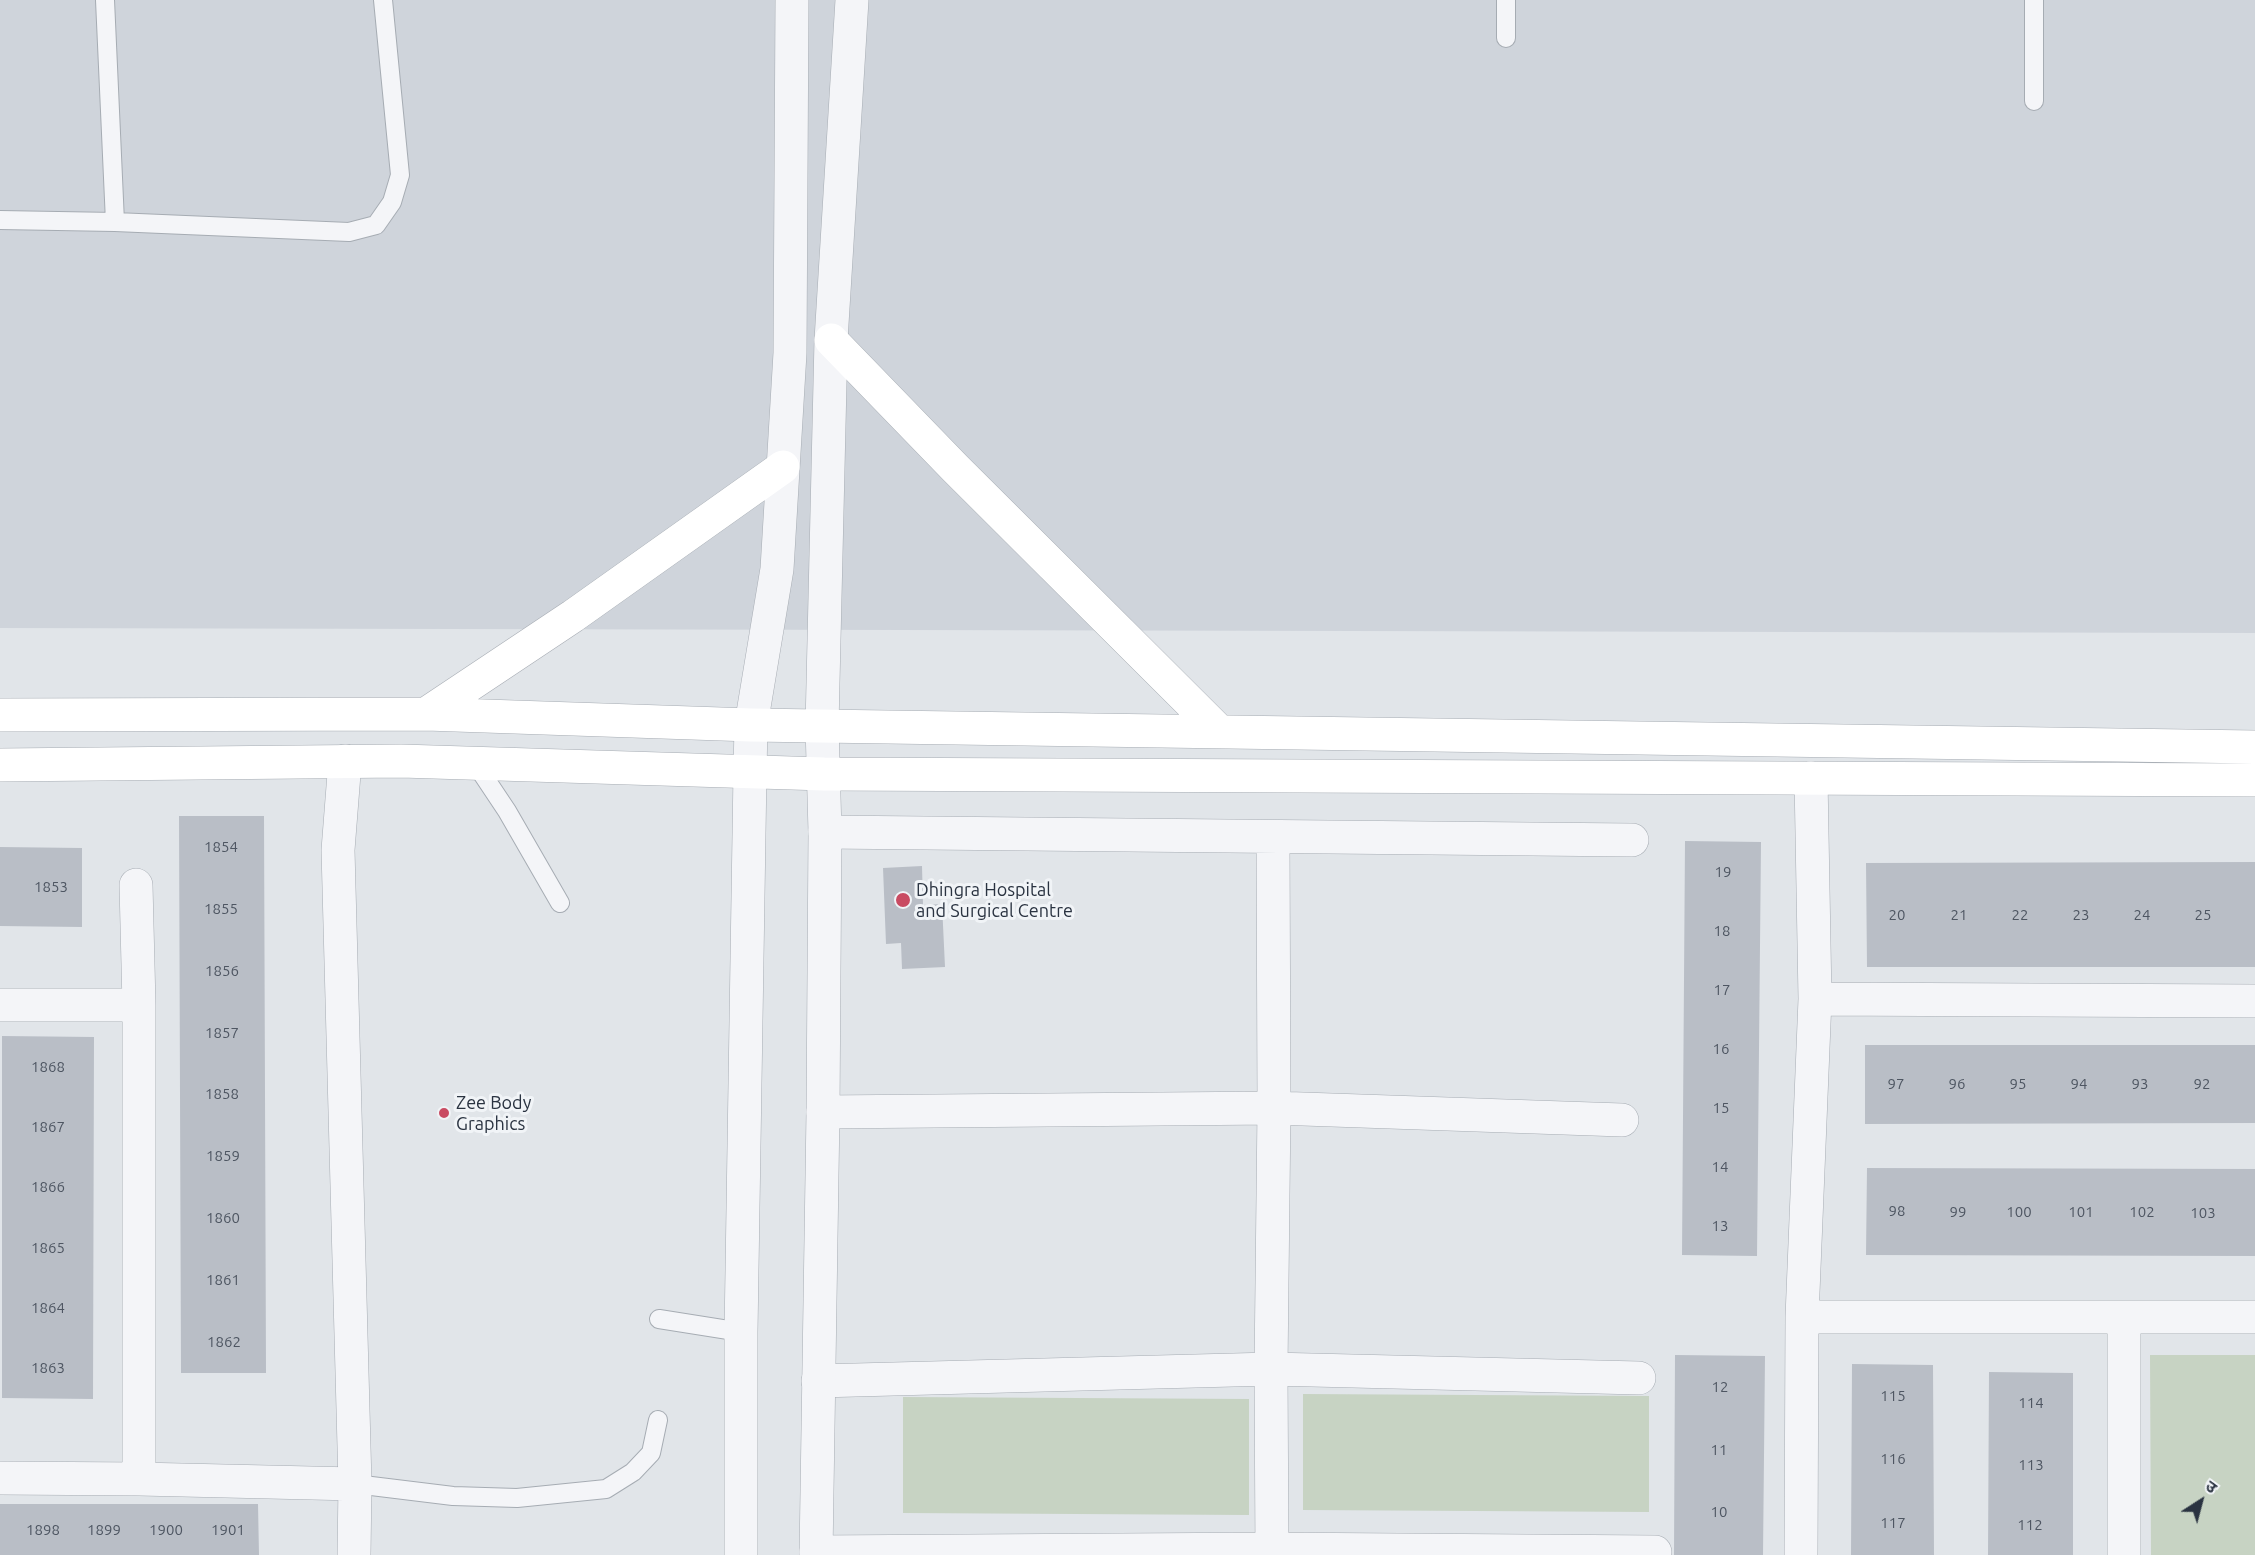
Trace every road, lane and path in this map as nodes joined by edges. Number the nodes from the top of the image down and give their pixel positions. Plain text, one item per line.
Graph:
1 (105, 0) edge
2 (383, 0) edge
3 (792, 0) edge
4 (852, 0) edge
5 (1506, 0) edge
6 (2034, 0) edge
7 (1506, 38) dead end
8 (2034, 101) dead end
9 (0, 220) edge
10 (115, 222) junction
11 (831, 340) junction
12 (783, 467) junction
13 (426, 714) junction
14 (0, 715) edge
15 (751, 725) junction
16 (822, 726) junction
17 (1220, 732) junction
18 (2255, 747) edge
19 (345, 761) junction
20 (475, 763) junction
21 (0, 765) edge
22 (750, 772) junction
23 (824, 774) junction
24 (1811, 778) junction
25 (2255, 780) edge
26 (825, 832) junction
27 (1273, 838) junction
28 (1632, 840) dead end
29 (136, 885) dead end
30 (560, 903) dead end
31 (1815, 999) junction
32 (2255, 1001) edge
33 (0, 1005) edge
34 (139, 1005) junction
35 (1274, 1108) junction
36 (823, 1112) junction
37 (1622, 1120) dead end
38 (1802, 1317) junction
39 (2255, 1317) edge
40 (659, 1319) dead end
41 (2124, 1319) junction
42 (741, 1332) junction
43 (1270, 1369) junction
44 (1639, 1378) dead end
45 (818, 1382) junction
46 (658, 1420) dead end
47 (0, 1478) edge
48 (139, 1479) junction
49 (355, 1484) junction
50 (1272, 1552) edge
51 (1655, 1552) dead end
52 (816, 1553) edge
53 (354, 1555) edge
54 (741, 1555) edge
55 (1801, 1555) edge
56 (2124, 1555) edge

1 - 10 lane
2 - 10 lane
3 - 12 street
4 - 11 street
5 - 7 lane
6 - 8 lane
9 - 10 lane
11 - 16 street
11 - 17 main road
12 - 13 main road
12 - 15 street
13 - 14 main road
13 - 15 main road
15 - 16 main road
15 - 22 street
16 - 17 main road
16 - 23 street
17 - 18 main road
19 - 20 main road
19 - 21 main road
19 - 49 street
20 - 22 main road
20 - 30 lane
22 - 23 main road
22 - 42 street
23 - 24 main road
23 - 26 street
24 - 25 main road
24 - 31 street
26 - 27 street
26 - 36 street
27 - 28 street
27 - 35 street
29 - 34 street
31 - 32 street
31 - 38 street
33 - 34 street
34 - 48 street
35 - 36 street
35 - 37 street
35 - 43 street
36 - 45 street
38 - 41 street
38 - 55 street
39 - 41 street
40 - 42 lane
41 - 56 street
42 - 54 street
43 - 44 street
43 - 45 street
43 - 50 street
45 - 52 street
46 - 49 lane
47 - 48 street
48 - 49 street
49 - 53 street
50 - 51 street
50 - 52 street

